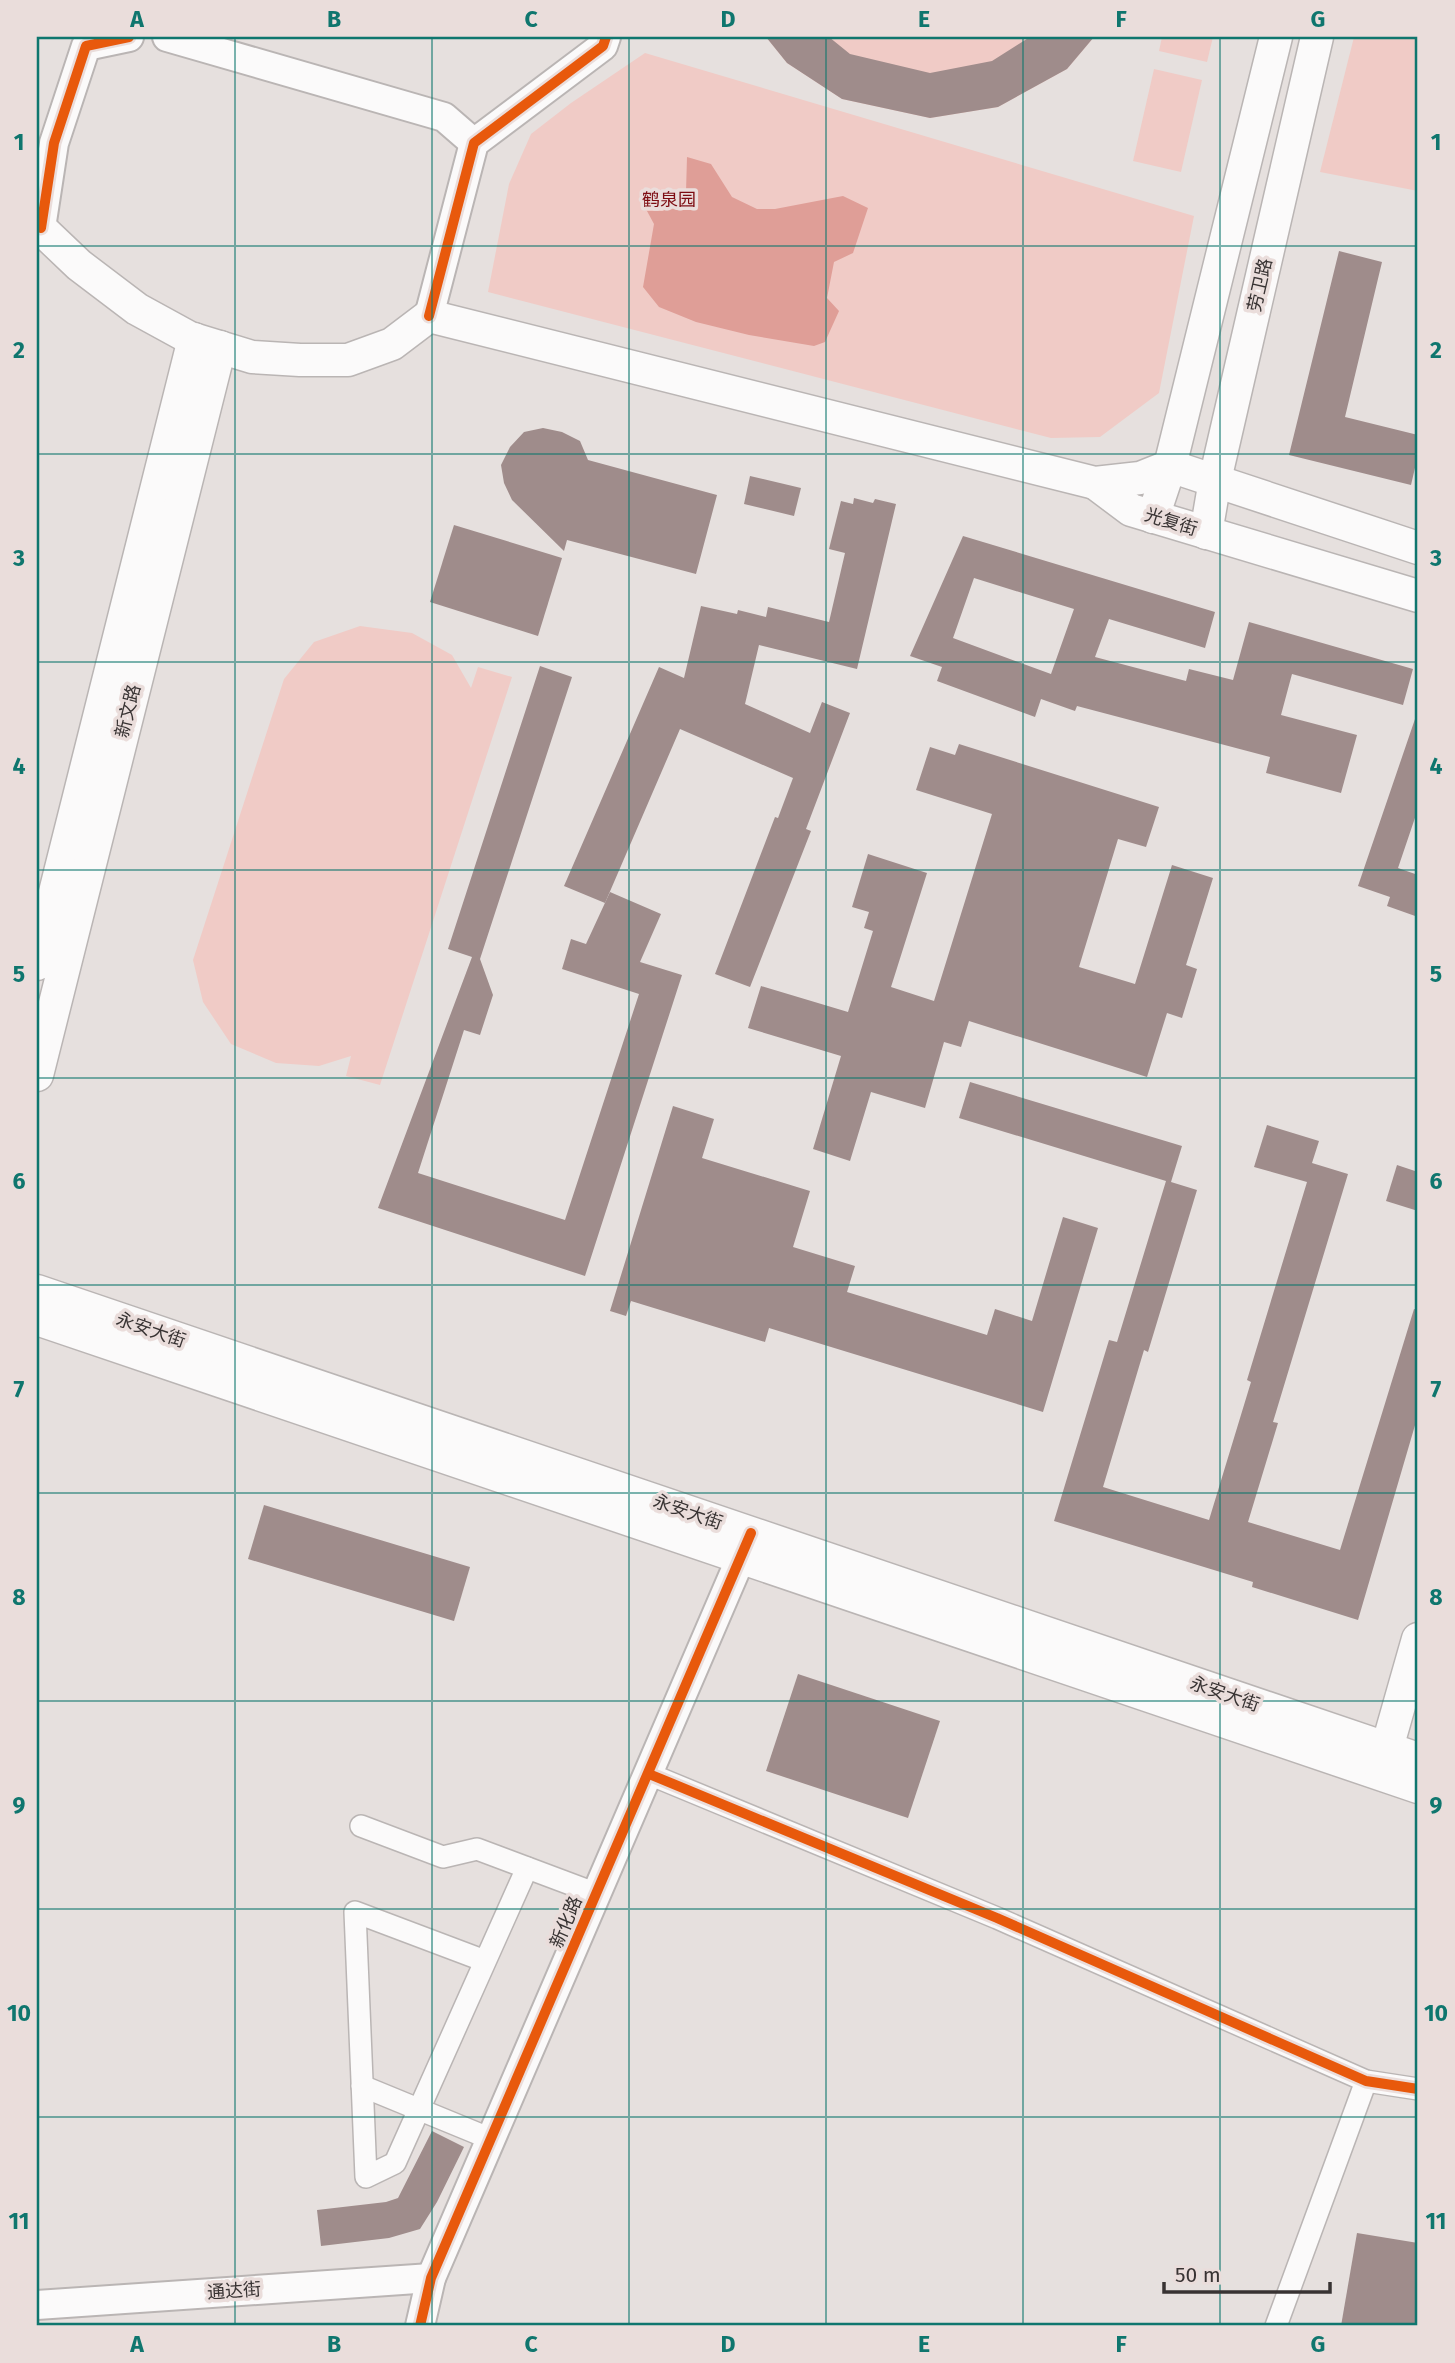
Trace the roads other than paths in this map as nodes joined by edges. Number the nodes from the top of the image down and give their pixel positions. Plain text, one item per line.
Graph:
1 (129, 37) edge
2 (167, 37) edge
3 (606, 37) edge
4 (1276, 37) edge
5 (1317, 37) edge
6 (474, 143) junction
7 (39, 226) edge
8 (429, 316) junction
9 (207, 343) junction
10 (1170, 466) junction
11 (1215, 480) junction
12 (1095, 483) junction
13 (1153, 517) junction
14 (1206, 533) junction
15 (1418, 548) edge
16 (1418, 596) edge
17 (37, 964) edge
18 (37, 1074) edge
19 (37, 1291) edge
20 (37, 1319) edge
21 (746, 1546) junction
22 (1418, 1639) edge
23 (1418, 1759) edge
24 (1383, 1761) junction
25 (649, 1774) junction
26 (1418, 1787) edge
27 (361, 1826) dead end
28 (527, 1868) junction
29 (597, 1894) junction
30 (485, 1961) junction
31 (1366, 2081) junction
32 (362, 2086) junction
33 (1418, 2089) edge
34 (419, 2110) junction
35 (491, 2139) junction
36 (431, 2278) junction
37 (37, 2305) edge
38 (420, 2326) edge
39 (1276, 2326) edge

1 - 7 street
2 - 6 street
3 - 6 street
4 - 10 main road
5 - 11 main road, 劳卫路
6 - 8 street
7 - 9 main road
8 - 9 main road
8 - 12 main road
9 - 17 main road, 新文路
9 - 18 main road, 新文路
10 - 11 main road
10 - 12 main road
10 - 13 main road
11 - 14 main road, 劳卫路
11 - 15 main road
12 - 13 main road, 光复街
13 - 14 main road, 光复街
14 - 16 main road, 光复街
19 - 21 main road, 永安大街
20 - 21 main road, 永安大街
21 - 24 main road, 永安大街
21 - 25 street, 新化路
22 - 24 main road
23 - 24 main road, 永安大街
24 - 26 main road, 永安大街
25 - 29 street, 新化路
25 - 31 street
27 - 28 street
28 - 29 street
28 - 30 street
29 - 35 street, 新化路
30 - 32 street
30 - 34 street
31 - 33 street
31 - 39 street
32 - 34 street
32 - 34 street
34 - 35 street
35 - 36 street, 新化路
36 - 37 street, 通达街
36 - 38 street, 新化路

